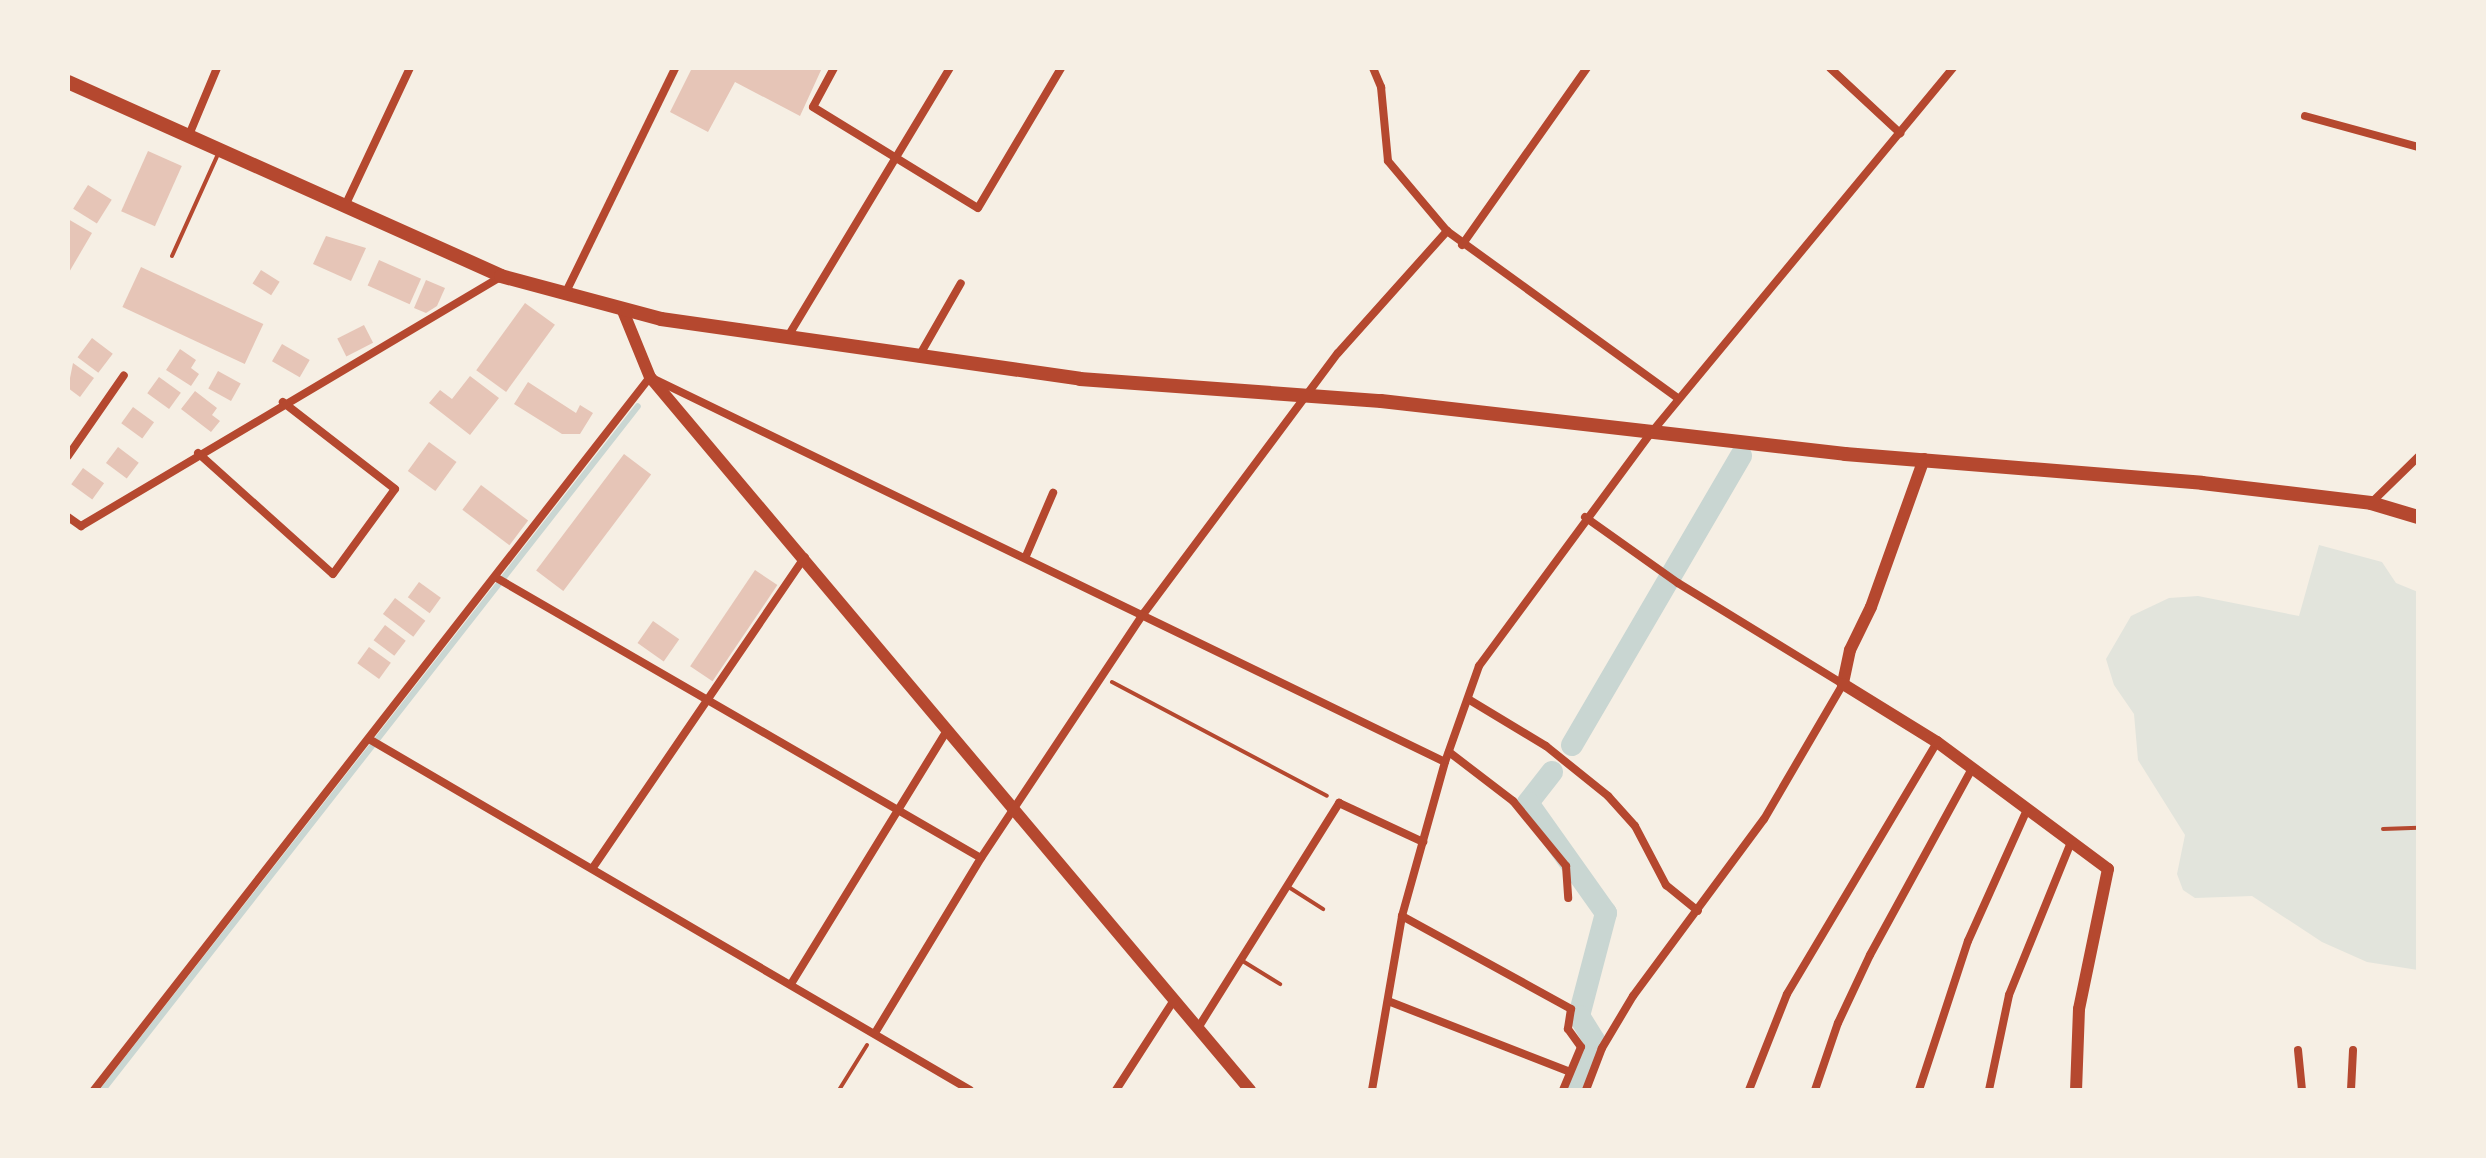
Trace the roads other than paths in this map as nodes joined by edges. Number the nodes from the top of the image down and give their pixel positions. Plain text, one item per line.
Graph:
1 (217, 68) edge
2 (410, 68) edge
3 (675, 68) edge
4 (834, 68) edge
5 (950, 68) edge
6 (1061, 68) edge
7 (1373, 68) edge
8 (1587, 68) edge
9 (1830, 68) edge
10 (1953, 68) edge
11 (68, 82) edge
12 (2305, 116) dead end
13 (1900, 133) junction
14 (189, 135) junction
15 (2418, 147) edge
16 (220, 150) junction
17 (895, 159) junction
18 (344, 208) junction
19 (1447, 231) junction
20 (1462, 245) junction
21 (172, 256) dead end
22 (501, 276) junction
23 (961, 283) dead end
24 (565, 294) junction
25 (623, 311) junction
26 (786, 339) junction
27 (918, 358) junction
28 (124, 375) dead end
29 (650, 377) junction
30 (1306, 395) junction
31 (1679, 399) junction
32 (283, 402) junction
33 (1651, 433) junction
34 (198, 453) junction
35 (68, 456) edge
36 (2418, 457) edge
37 (1924, 459) junction
38 (1053, 493) dead end
39 (2371, 503) junction
40 (68, 517) edge
41 (1585, 517) junction
42 (2418, 517) edge
43 (1026, 556) junction
44 (805, 557) junction
45 (495, 577) junction
46 (1144, 613) junction
47 (1843, 684) junction
48 (710, 699) junction
49 (1468, 699) junction
50 (948, 729) junction
51 (369, 739) junction
52 (1937, 742) junction
53 (1449, 752) junction
54 (1445, 762) junction
55 (1972, 769) junction
56 (898, 810) junction
57 (2027, 810) junction
58 (1013, 812) junction
59 (1423, 842) junction
60 (2071, 842) junction
61 (981, 858) junction
62 (594, 866) junction
63 (1287, 886) junction
64 (1568, 898) dead end
65 (1323, 909) dead end
66 (1698, 911) junction
67 (1402, 916) junction
68 (1241, 960) junction
69 (791, 984) junction
70 (1280, 984) dead end
71 (1174, 1000) junction
72 (1388, 1001) junction
73 (1198, 1028) junction
74 (875, 1033) junction
75 (2298, 1050) dead end
76 (2353, 1050) dead end
77 (1570, 1072) junction
78 (94, 1090) edge
79 (970, 1090) edge
80 (1116, 1090) edge
81 (1250, 1090) edge
82 (1372, 1090) edge
83 (1563, 1090) edge
84 (1586, 1090) edge
85 (1749, 1090) edge
86 (1815, 1090) edge
87 (1919, 1090) edge
88 (1989, 1090) edge
89 (2076, 1090) edge
90 (2302, 1090) edge
91 (2351, 1090) edge

1 - 14 street
2 - 18 street
3 - 24 street
4 - 17 street
5 - 17 street
6 - 17 street
7 - 19 street
8 - 20 street
9 - 13 street
10 - 13 street
11 - 14 highway
12 - 15 street
13 - 31 street
14 - 16 highway
16 - 18 highway
16 - 21 lane
17 - 26 street
18 - 22 highway
19 - 20 street
19 - 30 street
20 - 31 street
22 - 24 highway
22 - 32 street
23 - 27 street
24 - 25 highway
25 - 26 highway
25 - 29 main road
26 - 27 highway
27 - 30 highway
28 - 35 street
29 - 43 street
29 - 44 main road
29 - 45 street
30 - 33 highway
30 - 46 street
31 - 33 street
32 - 34 street
32 - 34 street
33 - 37 highway
33 - 41 street
34 - 40 street
36 - 39 street
37 - 39 highway
37 - 47 main road
38 - 43 street
39 - 42 highway
41 - 47 street
41 - 49 street
43 - 46 street
44 - 48 street
44 - 50 main road
45 - 48 street
45 - 51 street
46 - 54 street
46 - 58 street
47 - 52 main road
47 - 66 street
48 - 56 street
48 - 62 street
49 - 53 street
49 - 66 street
50 - 56 street
50 - 58 main road
51 - 62 street
51 - 78 street
52 - 55 main road
52 - 85 street
53 - 54 street
53 - 64 street
54 - 59 street
55 - 57 main road
55 - 86 street
56 - 61 street
56 - 69 street
57 - 60 main road
57 - 87 street
58 - 61 street
58 - 71 main road
59 - 63 street
59 - 67 street
60 - 88 street
60 - 89 main road
61 - 74 street
62 - 69 street
63 - 65 lane
63 - 68 street
66 - 84 street
67 - 72 street
67 - 77 street
68 - 70 lane
68 - 73 street
69 - 74 street
71 - 73 main road
71 - 80 street
72 - 77 street
72 - 82 street
73 - 81 main road
74 - 79 street
75 - 90 street
76 - 91 street
77 - 83 street

